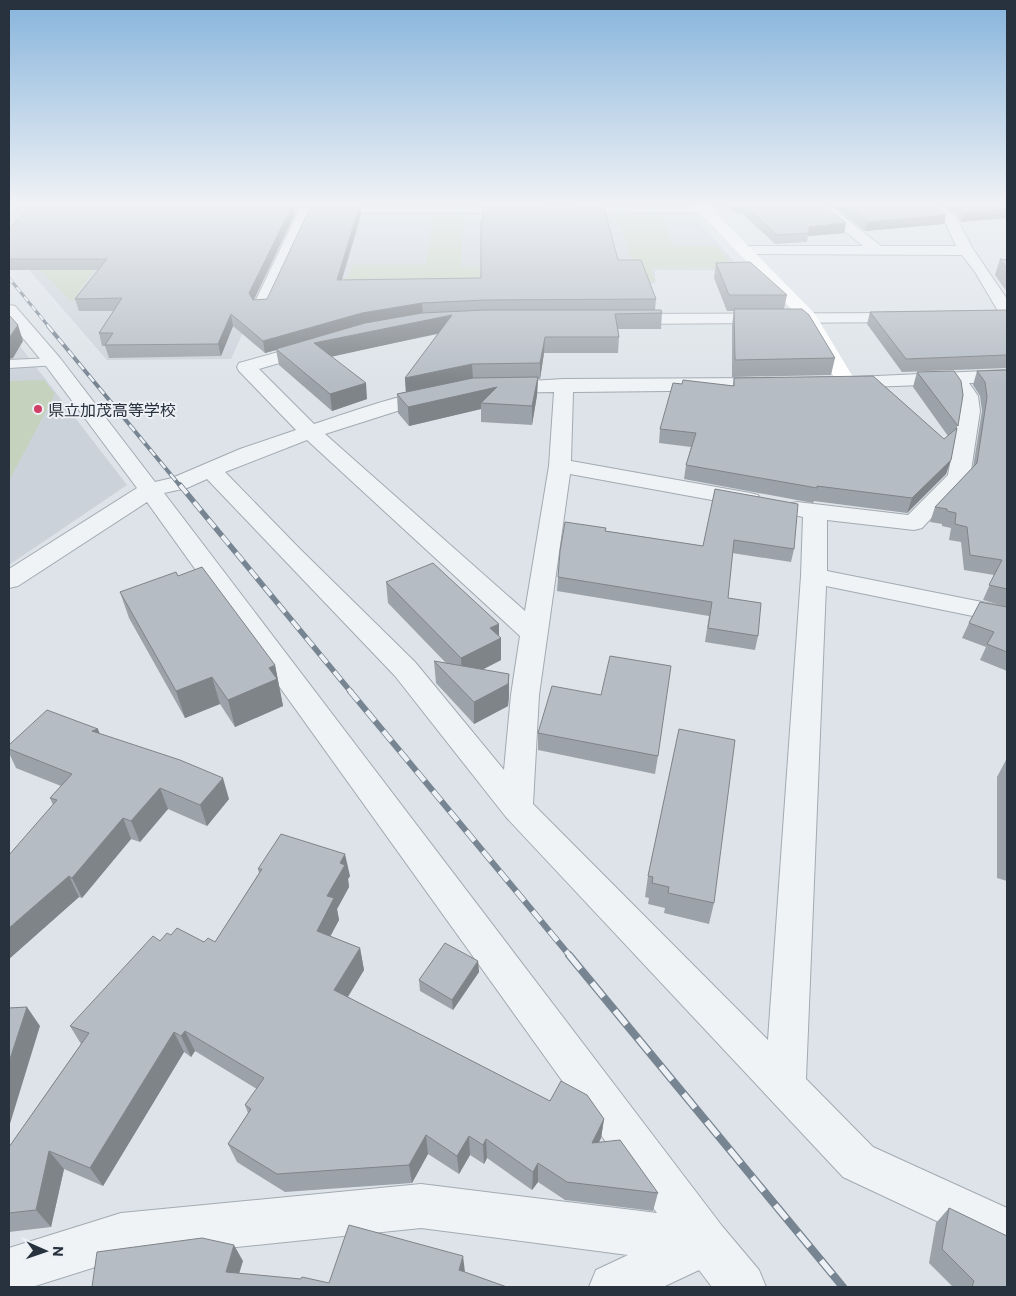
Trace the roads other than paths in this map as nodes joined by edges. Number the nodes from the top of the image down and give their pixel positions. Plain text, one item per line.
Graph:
1 (285, 262) edge
2 (757, 262) edge
3 (976, 262) edge
4 (982, 271) junction
5 (999, 272) dead end
6 (261, 306) edge
7 (9, 310) edge
8 (1007, 312) edge
9 (987, 317) edge
10 (1007, 317) edge
11 (809, 318) junction
12 (918, 318) edge
13 (603, 319) edge
14 (328, 343) edge
15 (53, 362) junction
16 (9, 364) edge
17 (1007, 376) edge
18 (956, 378) junction
19 (788, 384) edge
20 (564, 385) junction
21 (482, 388) edge
22 (455, 392) edge
23 (310, 432) junction
24 (560, 466) junction
25 (211, 470) junction
26 (150, 490) junction
27 (815, 512) junction
28 (814, 576) junction
29 (9, 580) edge
30 (1007, 615) edge
31 (533, 633) junction
32 (517, 808) junction
33 (785, 1086) junction
34 (1007, 1231) edge
35 (706, 1242) junction
36 (9, 1271) edge
37 (613, 1287) edge
38 (742, 1287) edge

1 - 6 street
2 - 11 street
3 - 4 street
4 - 5 street
4 - 8 street
7 - 15 street
9 - 10 street
11 - 12 street
11 - 13 street
11 - 18 street
14 - 23 street
15 - 16 lane
15 - 26 street
17 - 18 street
18 - 27 street
19 - 20 street
20 - 21 street
20 - 24 street
22 - 23 street
23 - 25 street
23 - 31 street
24 - 27 street
24 - 31 street
25 - 26 street
25 - 32 street
26 - 29 street
26 - 35 street
27 - 28 street
28 - 30 street
28 - 33 street
31 - 32 street
32 - 33 street
33 - 34 street
35 - 36 street
35 - 37 street
35 - 38 street

